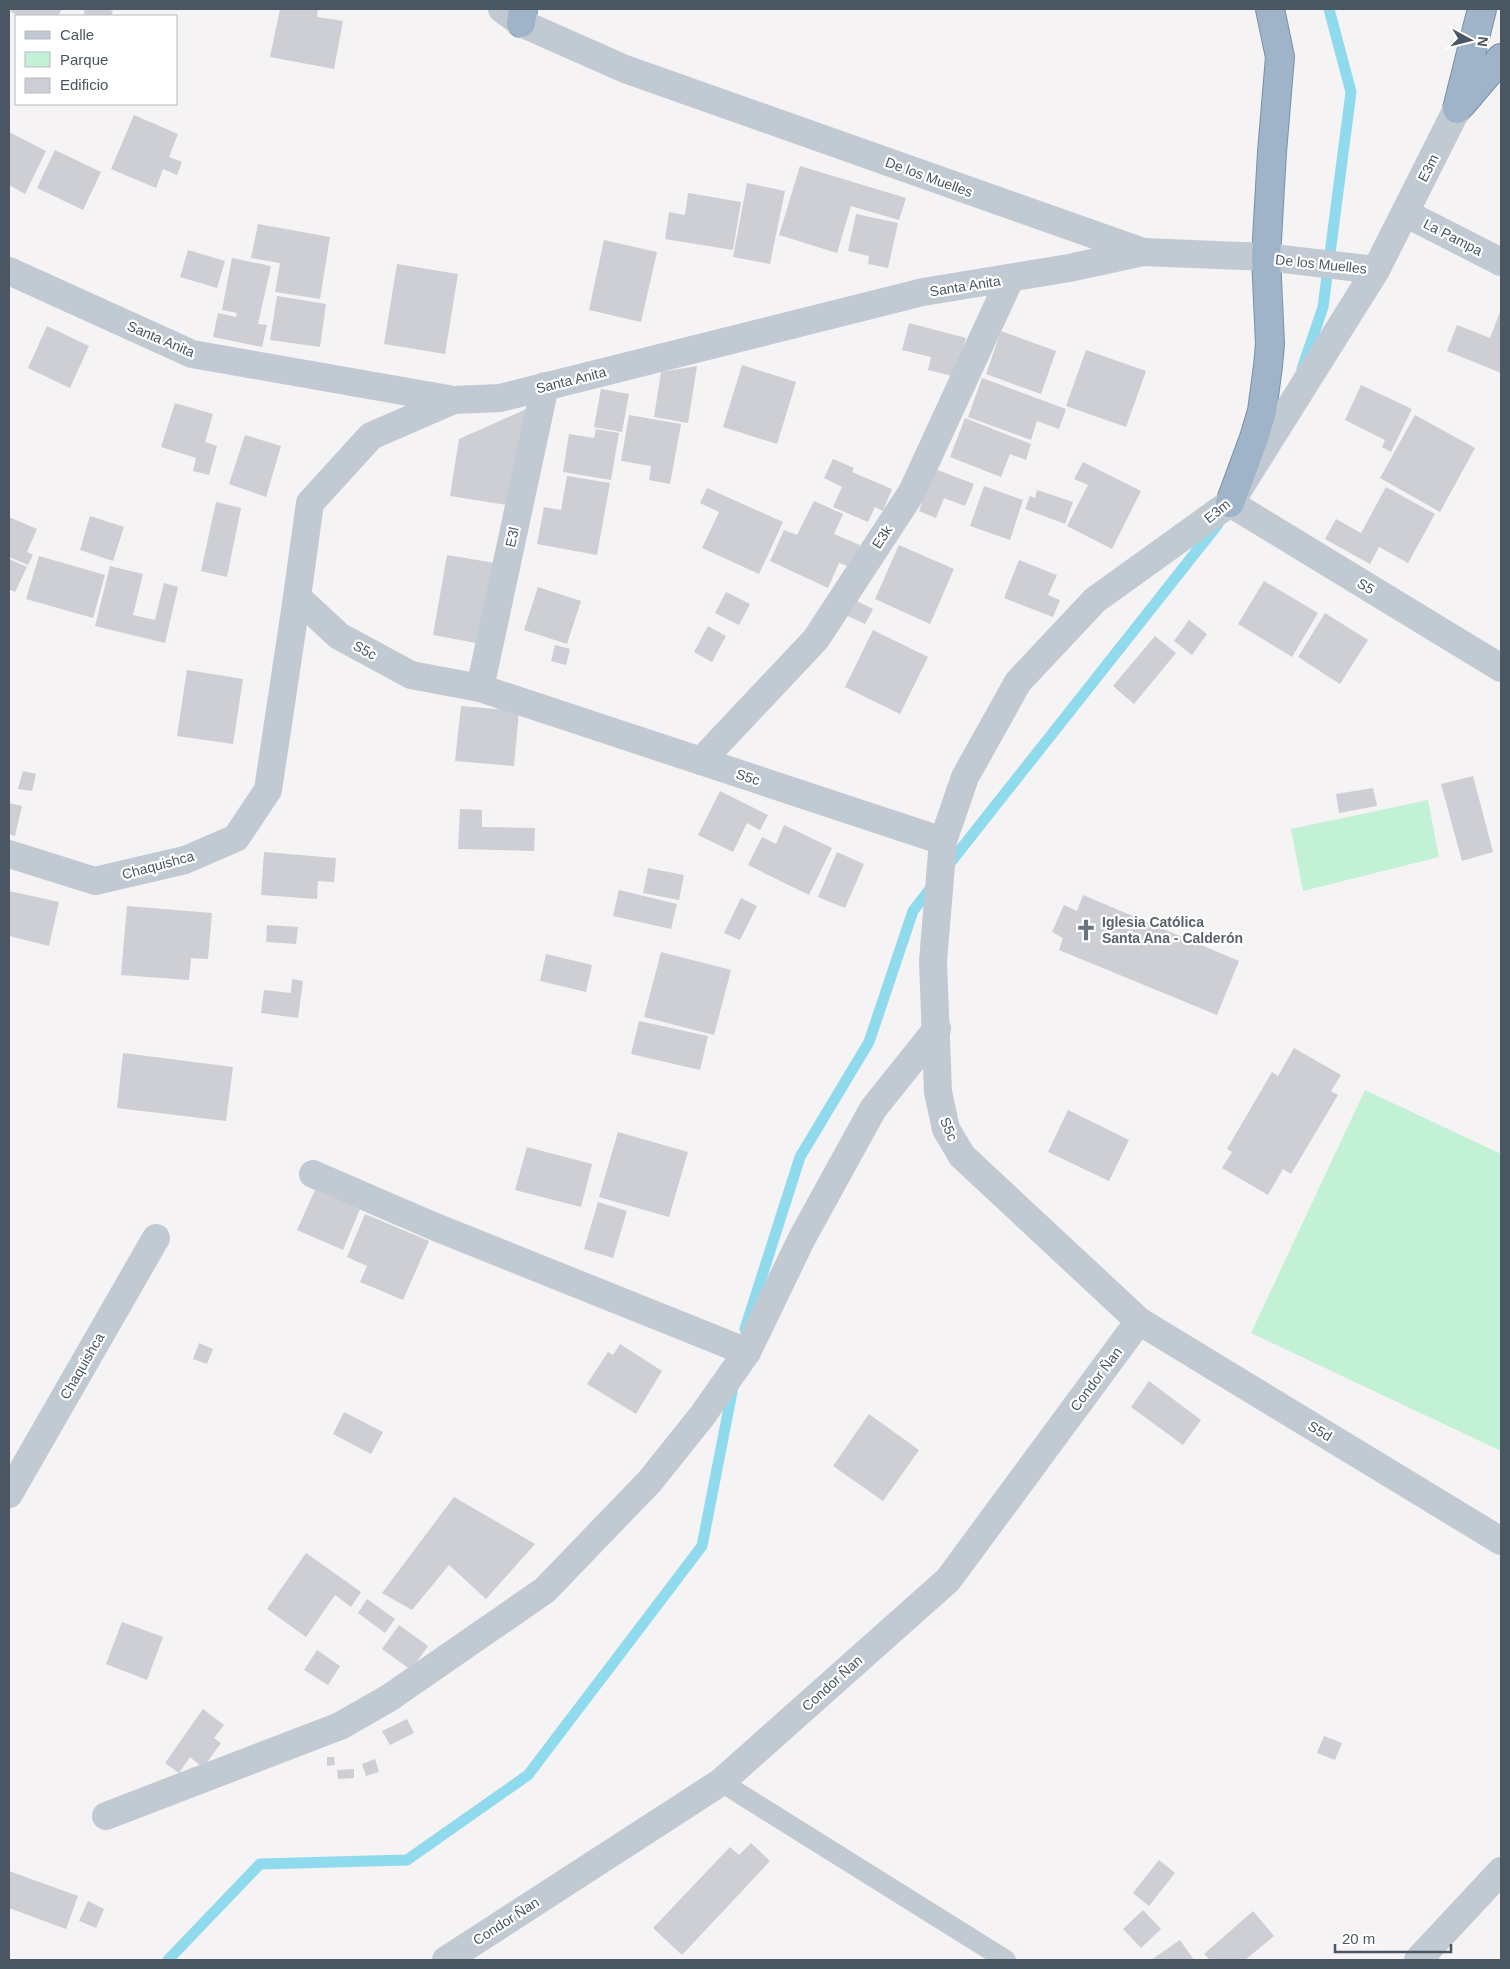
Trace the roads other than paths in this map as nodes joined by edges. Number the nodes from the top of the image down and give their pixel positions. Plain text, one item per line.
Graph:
1 (1270, 9) edge
2 (1482, 9) edge
3 (515, 13) edge
4 (1501, 58) edge
5 (1457, 109) junction
6 (1405, 212) junction
7 (1143, 252) junction
8 (1266, 258) junction
9 (1501, 262) edge
10 (9, 270) edge
11 (1376, 270) junction
12 (1010, 279) junction
13 (545, 386) junction
14 (454, 400) junction
15 (1230, 503) junction
16 (297, 597) junction
17 (1501, 668) edge
18 (480, 688) junction
19 (701, 761) junction
20 (943, 841) junction
21 (9, 854) edge
22 (937, 1029) junction
23 (313, 1174) dead end
24 (156, 1238) dead end
25 (1139, 1321) junction
26 (747, 1352) junction
27 (9, 1494) edge
28 (1501, 1541) edge
29 (721, 1782) junction
30 (106, 1816) dead end
31 (1501, 1871) edge
32 (446, 1960) edge
33 (1006, 1960) edge
34 (1418, 1960) edge

1 - 8 highway
2 - 5 highway
3 - 7 street, De los Muelles
4 - 5 highway
5 - 6 street, E3m
6 - 9 street, La Pampa
6 - 11 street, E3m
7 - 8 street, De los Muelles
7 - 12 street, Santa Anita
8 - 11 street, De los Muelles
8 - 15 highway
10 - 14 street, Santa Anita
11 - 15 street, E3m
12 - 13 street, Santa Anita
12 - 19 street, E3k
13 - 14 street, Santa Anita
13 - 18 street, E3l
14 - 16 street
15 - 17 street, S5
15 - 20 street, E3m
16 - 18 street, S5c
16 - 21 street, Chaquishca
18 - 19 street, S5c
19 - 20 street, S5c
20 - 22 street, S5c
22 - 25 street, S5c
22 - 26 street
23 - 26 street
24 - 27 street, Chaquishca
25 - 28 street, S5d
25 - 29 street, Condor Ñan
26 - 30 street
29 - 32 street, Condor Ñan
29 - 33 lane
31 - 34 street

